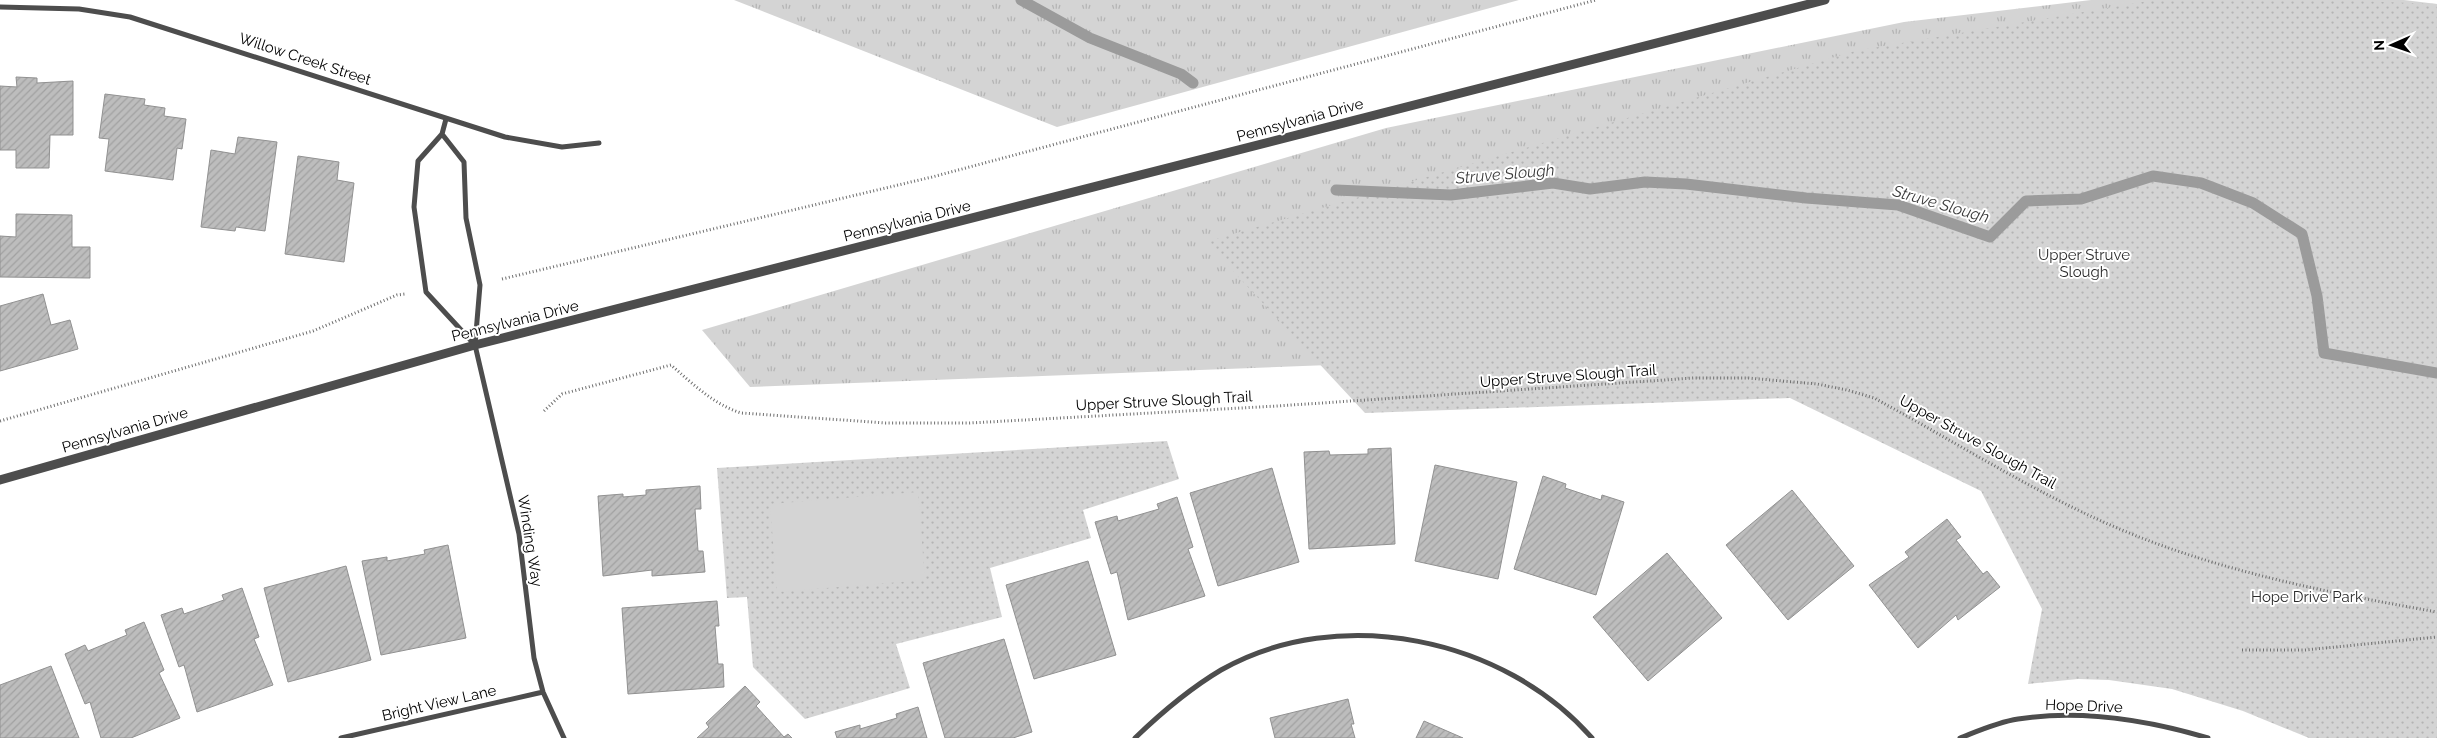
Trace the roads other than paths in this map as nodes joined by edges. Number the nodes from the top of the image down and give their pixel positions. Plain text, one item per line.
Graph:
1 (1825, 0) edge
2 (0, 7) edge
3 (446, 119) junction
4 (442, 134) junction
5 (599, 143) dead end
6 (475, 345) junction
7 (0, 480) edge
8 (543, 692) junction
9 (341, 738) edge
10 (564, 738) edge
11 (1135, 738) edge
12 (1592, 738) edge
13 (1960, 738) edge
14 (2208, 738) edge

1 - 6 street, Pennsylvania Drive
2 - 3 street, Willow Creek Street
3 - 4 street
3 - 5 street, Willow Creek Street
4 - 6 street
4 - 6 street
6 - 7 street, Pennsylvania Drive
6 - 8 street, Winding Way
8 - 9 street, Bright View Lane
8 - 10 street, Winding Way
11 - 12 street
13 - 14 street, Hope Drive

